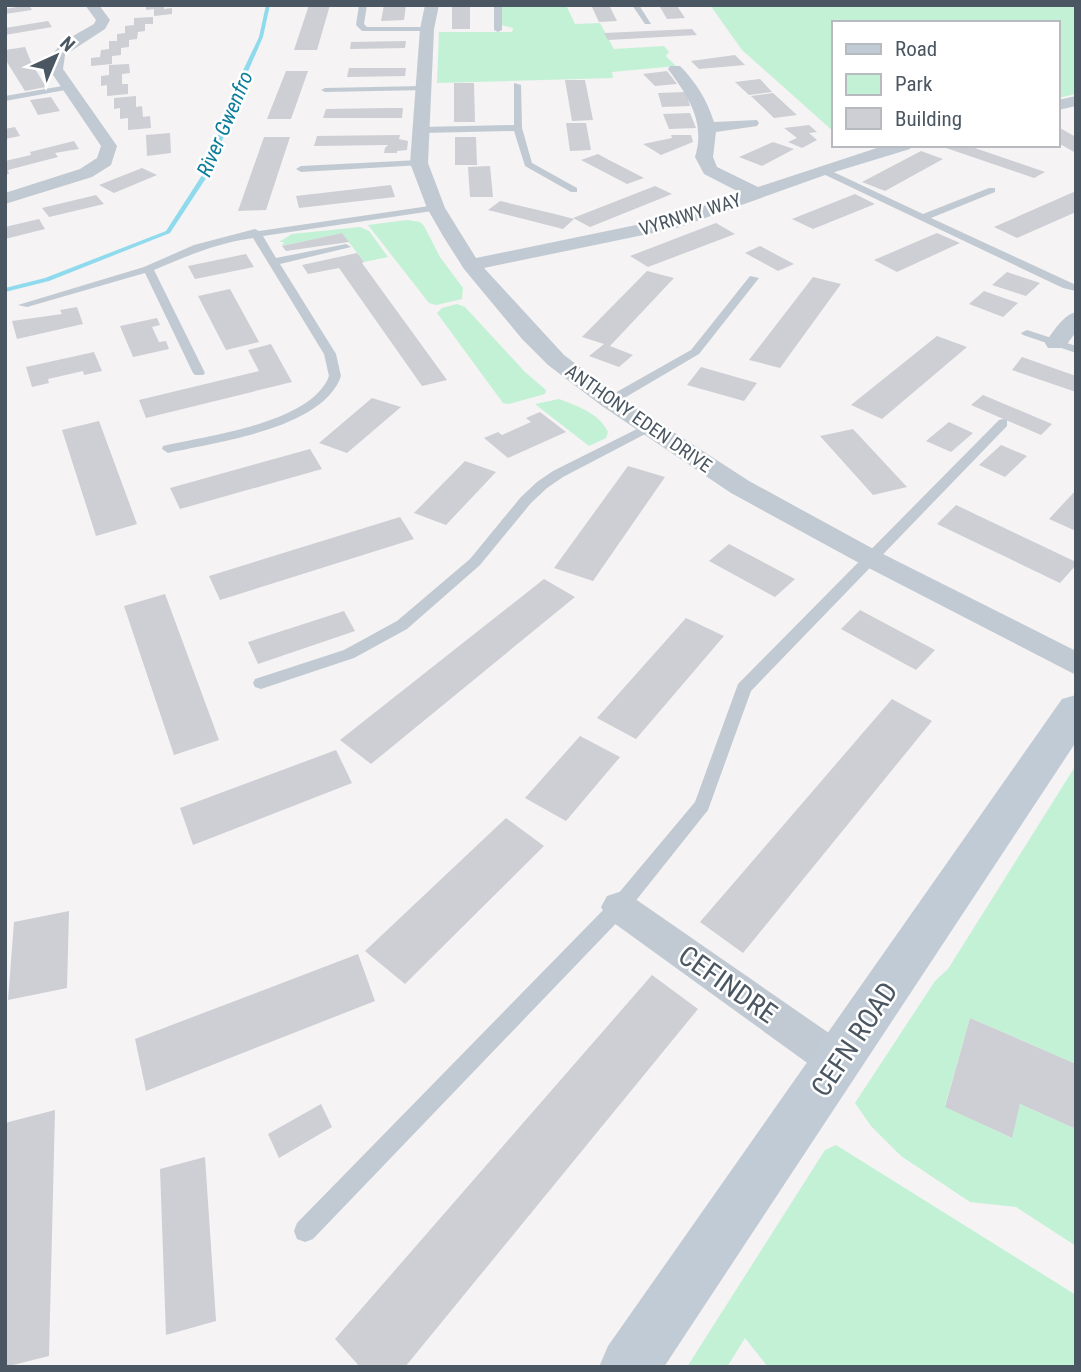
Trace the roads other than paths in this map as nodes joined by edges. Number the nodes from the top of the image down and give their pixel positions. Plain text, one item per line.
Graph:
1 (92, 5) edge
2 (363, 5) edge
3 (432, 5) edge
4 (498, 5) edge
5 (635, 5) edge
6 (648, 22) dead end
7 (427, 29) junction
8 (498, 30) dead end
9 (686, 75) dead end
10 (517, 85) dead end
11 (68, 88) junction
12 (423, 88) junction
13 (325, 90) dead end
14 (5, 99) edge
15 (751, 123) dead end
16 (518, 128) junction
17 (706, 128) junction
18 (421, 130) junction
19 (897, 147) edge
20 (419, 163) junction
21 (301, 169) dead end
22 (822, 170) junction
23 (574, 190) dead end
24 (992, 190) dead end
25 (756, 193) junction
26 (5, 199) edge
27 (436, 208) junction
28 (923, 218) junction
29 (255, 232) junction
30 (346, 247) dead end
31 (272, 262) junction
32 (471, 265) junction
33 (148, 269) junction
34 (754, 278) dead end
35 (1076, 288) edge
36 (23, 304) dead end
37 (1076, 318) edge
38 (1027, 333) dead end
39 (1066, 346) edge
40 (199, 373) dead end
41 (610, 401) junction
42 (1003, 423) dead end
43 (647, 428) junction
44 (168, 449) dead end
45 (870, 558) junction
46 (1076, 664) edge
47 (261, 683) dead end
48 (1076, 710) edge
49 (619, 907) junction
50 (838, 1062) junction
51 (305, 1231) dead end
52 (629, 1367) edge

1 - 11 street
2 - 7 lane
3 - 7 street, ANTHONY EDEN DRIVE
4 - 8 lane
5 - 6 lane
7 - 12 street, ANTHONY EDEN DRIVE
9 - 17 street
10 - 16 lane
11 - 14 lane
11 - 26 street
12 - 13 lane
12 - 18 street, ANTHONY EDEN DRIVE
15 - 17 street
16 - 18 lane
16 - 23 lane
17 - 25 street
18 - 20 street, ANTHONY EDEN DRIVE
19 - 22 street, VYRNWY WAY
20 - 21 lane
20 - 27 street, ANTHONY EDEN DRIVE
22 - 25 street, VYRNWY WAY
22 - 28 lane
24 - 28 lane
25 - 32 street, VYRNWY WAY
27 - 29 lane
27 - 32 street, ANTHONY EDEN DRIVE
28 - 35 lane
29 - 31 lane
29 - 33 lane
30 - 31 lane
31 - 44 lane
32 - 41 street, ANTHONY EDEN DRIVE
33 - 36 lane
33 - 40 lane
34 - 41 lane
37 - 39 street
38 - 39 lane
41 - 43 street, ANTHONY EDEN DRIVE
42 - 45 lane
43 - 45 street, ANTHONY EDEN DRIVE
43 - 47 lane
45 - 46 street, ANTHONY EDEN DRIVE
45 - 49 lane
48 - 50 street, CEFN ROAD
49 - 50 street, CEFINDRE
49 - 51 lane
50 - 52 street, CEFN ROAD

